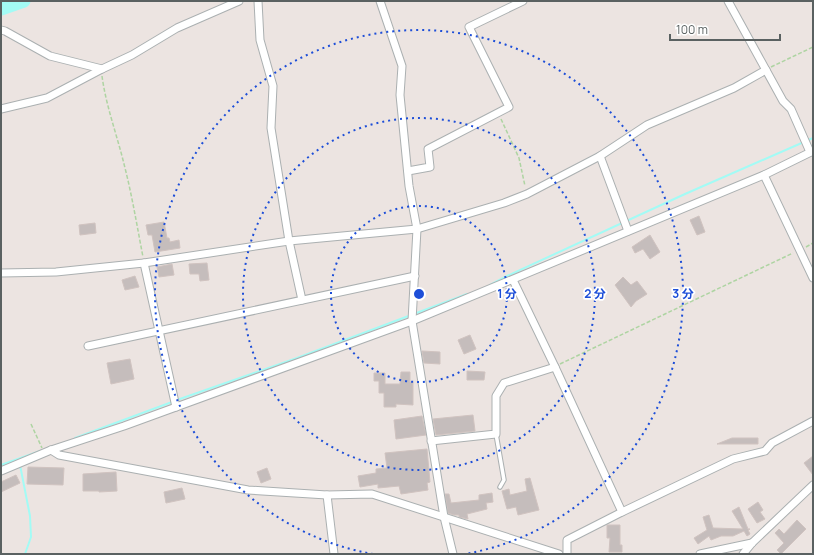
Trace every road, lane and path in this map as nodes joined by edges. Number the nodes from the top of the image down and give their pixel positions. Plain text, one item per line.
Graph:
1 (239, 1) edge
2 (258, 1) edge
3 (380, 1) edge
4 (523, 1) edge
5 (728, 1) edge
6 (1, 30) edge
7 (813, 47) edge
8 (102, 69) junction
9 (766, 70) junction
10 (1, 109) edge
11 (499, 112) junction
12 (812, 152) edge
13 (600, 156) junction
14 (408, 171) junction
15 (764, 175) junction
16 (526, 194) junction
17 (417, 229) junction
18 (628, 231) junction
19 (288, 241) junction
20 (800, 250) junction
21 (144, 263) junction
22 (1, 273) edge
23 (415, 276) junction
24 (813, 278) edge
25 (513, 280) junction
26 (302, 300) junction
27 (412, 321) junction
28 (158, 331) junction
29 (88, 346) dead end
30 (555, 367) junction
31 (176, 407) junction
32 (813, 421) edge
33 (31, 424) dead end
34 (496, 434) junction
35 (431, 441) junction
36 (40, 445) dead end
37 (50, 450) junction
38 (1, 471) edge
39 (813, 485) edge
40 (500, 488) dead end
41 (327, 495) junction
42 (622, 512) junction
43 (444, 517) junction
44 (752, 543) junction
45 (334, 554) edge
46 (453, 554) edge
47 (559, 554) edge
48 (567, 554) edge
49 (700, 554) edge
50 (743, 554) edge

1 - 8 street
2 - 19 street
3 - 14 street
4 - 11 street
5 - 9 street
6 - 8 street
7 - 9 path
8 - 10 street
8 - 21 path
9 - 12 street
9 - 13 street
11 - 14 street
11 - 16 path
12 - 15 street
13 - 16 street
13 - 18 street
14 - 17 street
15 - 18 street
15 - 20 street
16 - 17 street
17 - 19 street
17 - 23 street
18 - 25 street
19 - 21 street
19 - 26 street
20 - 24 street
20 - 30 path
21 - 22 street
21 - 28 street
23 - 26 street
23 - 27 street
25 - 27 street
25 - 30 street
26 - 28 street
27 - 31 street
27 - 35 street
28 - 29 street
28 - 31 street
30 - 34 street
30 - 42 street
31 - 37 street
32 - 42 street
33 - 36 path
34 - 35 street
34 - 40 lane
35 - 43 street
37 - 38 street
37 - 41 street
39 - 44 street
41 - 43 street
41 - 45 street
42 - 48 street
43 - 46 street
43 - 47 street
44 - 49 street
44 - 50 street

